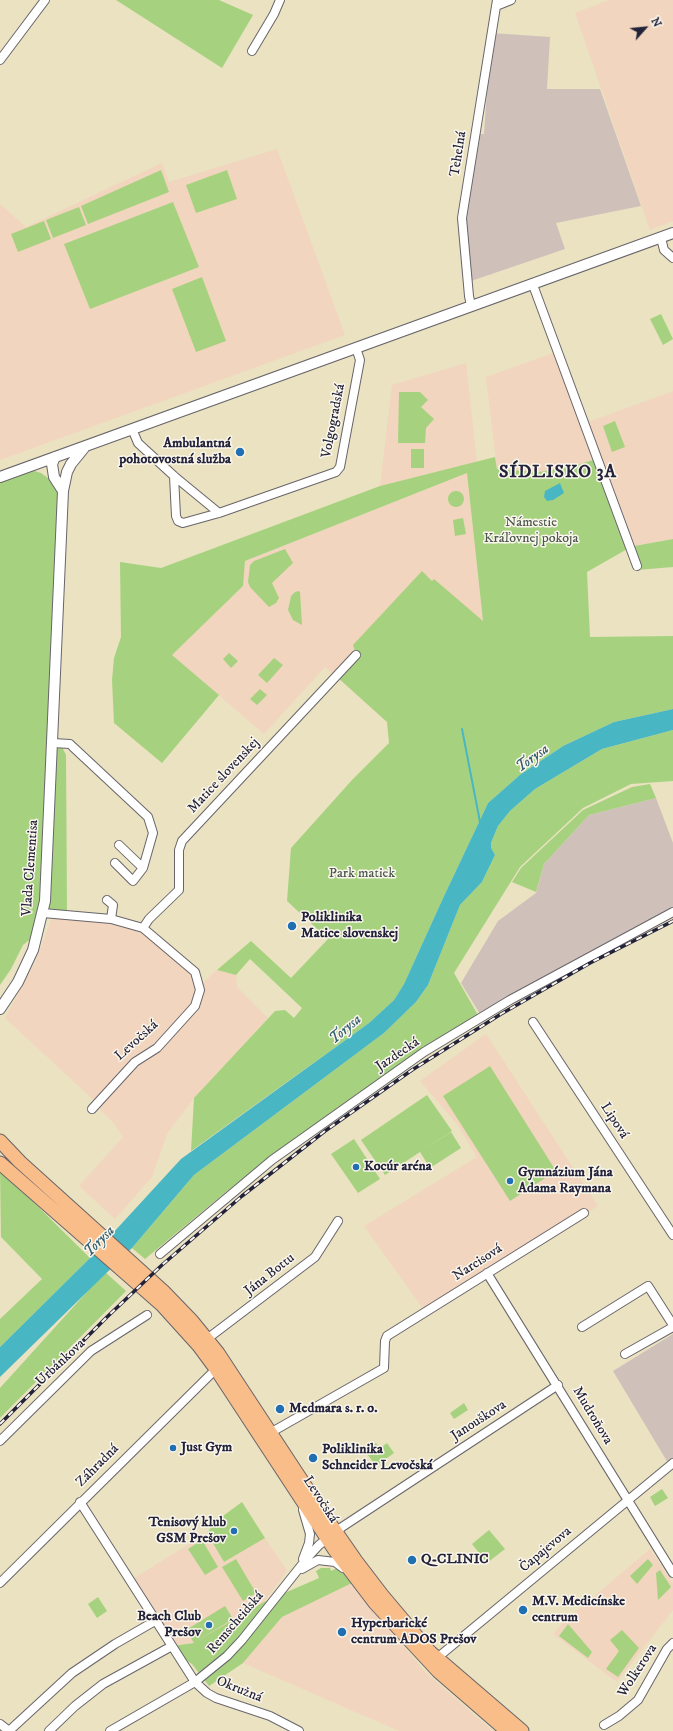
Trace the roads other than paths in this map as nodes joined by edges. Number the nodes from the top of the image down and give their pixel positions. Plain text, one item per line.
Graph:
1 (45, 0) edge
2 (280, 0) edge
3 (511, 0) edge
4 (497, 3) edge
5 (252, 51) dead end
6 (0, 60) edge
7 (673, 233) edge
8 (661, 238) junction
9 (673, 258) edge
10 (534, 284) junction
11 (471, 306) junction
12 (356, 348) junction
13 (132, 429) junction
14 (91, 444) junction
15 (55, 457) junction
16 (29, 467) junction
17 (67, 472) junction
18 (174, 476) junction
19 (0, 477) edge
20 (54, 478) junction
21 (63, 490) junction
22 (219, 513) junction
23 (636, 566) dead end
24 (356, 655) dead end
25 (53, 743) junction
26 (119, 845) dead end
27 (115, 864) dead end
28 (143, 868) junction
29 (107, 900) dead end
30 (673, 912) edge
31 (43, 913) junction
32 (110, 919) junction
33 (143, 928) junction
34 (0, 1009) edge
35 (533, 1022) dead end
36 (92, 1109) dead end
37 (2, 1142) edge
38 (0, 1163) edge
39 (584, 1213) dead end
40 (338, 1221) dead end
41 (673, 1235) edge
42 (95, 1237) junction
43 (160, 1254) dead end
44 (129, 1267) junction
45 (487, 1273) junction
46 (147, 1315) dead end
47 (582, 1326) dead end
48 (673, 1326) edge
49 (208, 1339) junction
50 (625, 1354) dead end
51 (216, 1369) junction
52 (558, 1385) junction
53 (270, 1433) junction
54 (0, 1441) edge
55 (673, 1463) edge
56 (290, 1482) junction
57 (627, 1500) junction
58 (80, 1502) junction
59 (331, 1536) junction
60 (673, 1573) edge
61 (291, 1577) junction
62 (355, 1579) junction
63 (0, 1583) edge
64 (155, 1621) junction
65 (673, 1643) edge
66 (172, 1646) junction
67 (437, 1658) junction
68 (195, 1682) junction
69 (0, 1724) edge
70 (604, 1725) dead end
71 (9, 1731) edge
72 (49, 1731) edge
73 (110, 1731) edge
74 (299, 1731) edge
75 (507, 1731) edge
76 (522, 1731) edge

1 - 6 street
2 - 5 street
3 - 4 street, Tehelná
4 - 11 street, Tehelná
7 - 8 street
8 - 9 street
8 - 10 street
10 - 11 street
10 - 23 street
11 - 12 street
12 - 13 street
12 - 22 street, Volgogradská
13 - 14 street
13 - 18 street
14 - 15 street
14 - 17 street, Vlada Clementisa
15 - 16 street
15 - 17 street
15 - 20 street
16 - 19 street
16 - 20 street
17 - 21 street, Vlada Clementisa
18 - 22 street
18 - 22 street, Volgogradská
20 - 21 street
21 - 25 street, Vlada Clementisa
24 - 33 street, Matice slovenskej
25 - 28 street
25 - 31 street, Vlada Clementisa
26 - 28 street
27 - 28 street
29 - 32 street
30 - 43 street, Jazdecká
31 - 32 street
31 - 34 street, Vlada Clementisa
32 - 33 street
33 - 36 street, Levočská
35 - 41 street, Lipová
37 - 42 main road
38 - 42 main road
39 - 45 street, Narcisová
40 - 49 street, Jána Bottu
42 - 44 main road
44 - 49 main road, Levočská
44 - 51 main road, Levočská
45 - 52 street, Mudroňova
45 - 53 street, Narcisová
46 - 54 street, Urbánkova
47 - 48 street
48 - 50 street
49 - 53 main road, Levočská
51 - 56 main road, Levočská
51 - 58 street, Záhradná
52 - 57 street, Mudroňova
52 - 59 street, Janouškova
53 - 59 main road, Levočská
55 - 57 street, Čapajevova
56 - 59 main road, Levočská
56 - 61 street, Remscheidská
57 - 60 street, Mudroňova
57 - 67 street, Čapajevova
58 - 63 street, Záhradná
58 - 64 street
59 - 61 street, Remscheidská
59 - 62 main road, Levočská
59 - 67 main road, Levočská
61 - 62 street, Remscheidská
61 - 68 street, Remscheidská
62 - 75 main road, Levočská
64 - 66 street
64 - 71 street
65 - 70 street, Wolkerova
66 - 68 street
66 - 72 street
67 - 76 main road, Levočská
68 - 73 street, Okružná
68 - 74 street, Okružná
69 - 71 street

